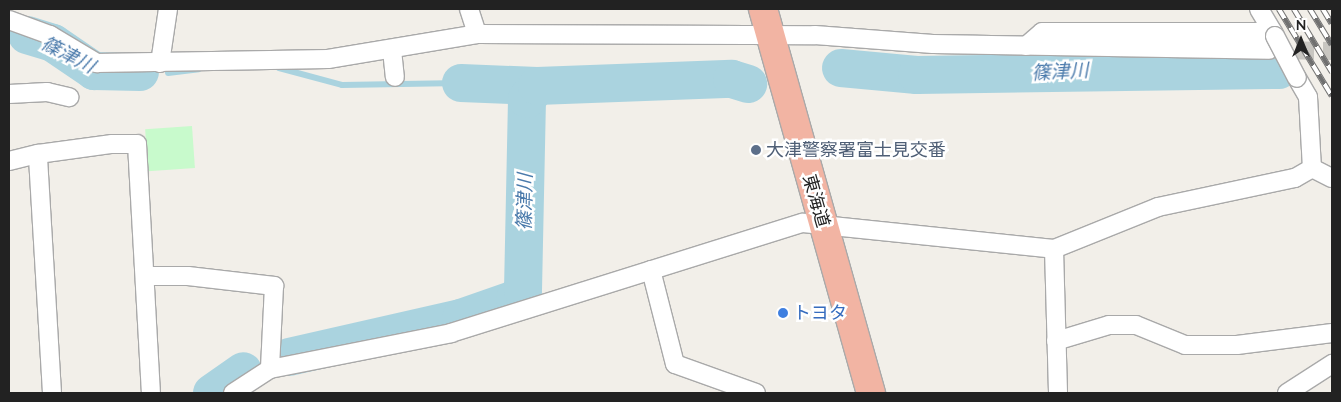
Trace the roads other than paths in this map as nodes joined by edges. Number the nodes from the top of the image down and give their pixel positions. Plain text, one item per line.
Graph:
1 (168, 9) edge
2 (469, 9) edge
3 (763, 9) edge
4 (1259, 9) edge
5 (9, 20) edge
6 (477, 34) junction
7 (770, 35) junction
8 (1272, 39) junction
9 (392, 50) junction
10 (160, 63) junction
11 (395, 77) dead end
12 (9, 94) edge
13 (69, 97) dead end
14 (38, 154) junction
15 (9, 161) edge
16 (1312, 168) junction
17 (1332, 178) edge
18 (823, 223) junction
19 (1054, 249) junction
20 (651, 270) junction
21 (145, 276) junction
22 (1332, 334) edge
23 (1056, 341) junction
24 (1332, 364) edge
25 (270, 369) junction
26 (52, 393) edge
27 (151, 393) edge
28 (233, 393) edge
29 (756, 393) edge
30 (870, 393) edge
31 (1058, 393) edge
32 (1288, 393) edge

1 - 10 street
2 - 6 street
3 - 7 highway, 東海道
4 - 8 street
5 - 10 street
6 - 7 street
6 - 9 street
7 - 8 street
7 - 18 highway, 東海道
8 - 16 street, bridge
9 - 10 street
9 - 11 street
12 - 13 street
14 - 15 street
14 - 21 street
14 - 26 street
16 - 17 street
16 - 19 street
18 - 19 street
18 - 20 street
18 - 30 highway, 東海道
19 - 23 street
20 - 25 street
20 - 29 street
21 - 25 street
21 - 27 street
22 - 23 street
23 - 31 street
24 - 32 street
25 - 28 street

